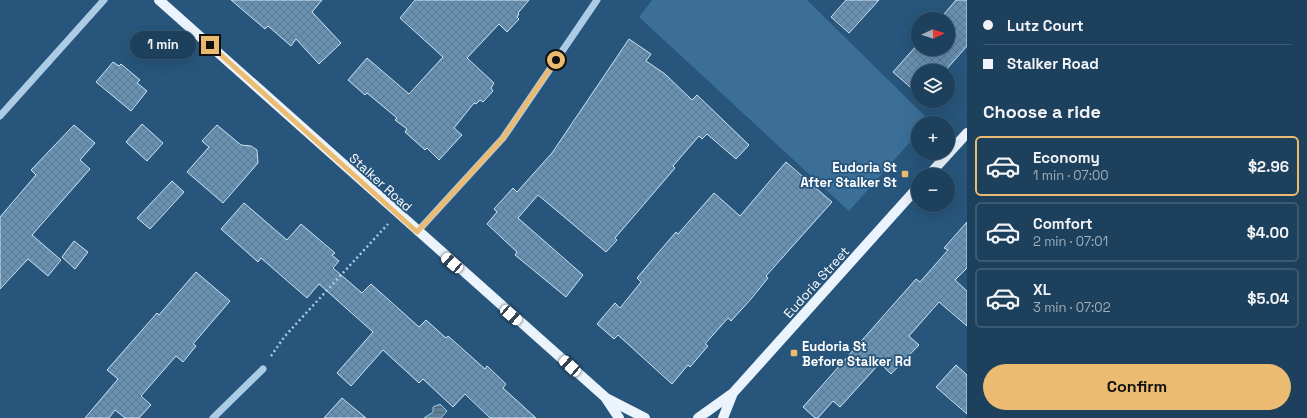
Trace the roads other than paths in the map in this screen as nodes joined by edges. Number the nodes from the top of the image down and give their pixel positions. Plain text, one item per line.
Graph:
1 (104, 0) edge
2 (159, 0) edge
3 (597, 0) edge
4 (0, 116) edge
5 (967, 133) edge
6 (935, 168) edge
7 (911, 196) edge
8 (417, 232) junction
9 (263, 368) road end
10 (733, 394) junction
11 (605, 397) junction
12 (214, 418) edge
13 (619, 418) edge
14 (645, 418) edge
15 (698, 418) edge
16 (722, 418) edge

1 - 4 street
2 - 8 main road, Stalker Road
3 - 8 street
5 - 6 main road
7 - 10 main road, Eudoria Street
8 - 11 main road, Stalker Road
9 - 12 street
10 - 15 main road, Eudoria Street
10 - 16 main road, Eudoria Street
11 - 13 main road, Stalker Road
11 - 14 main road, Stalker Road

